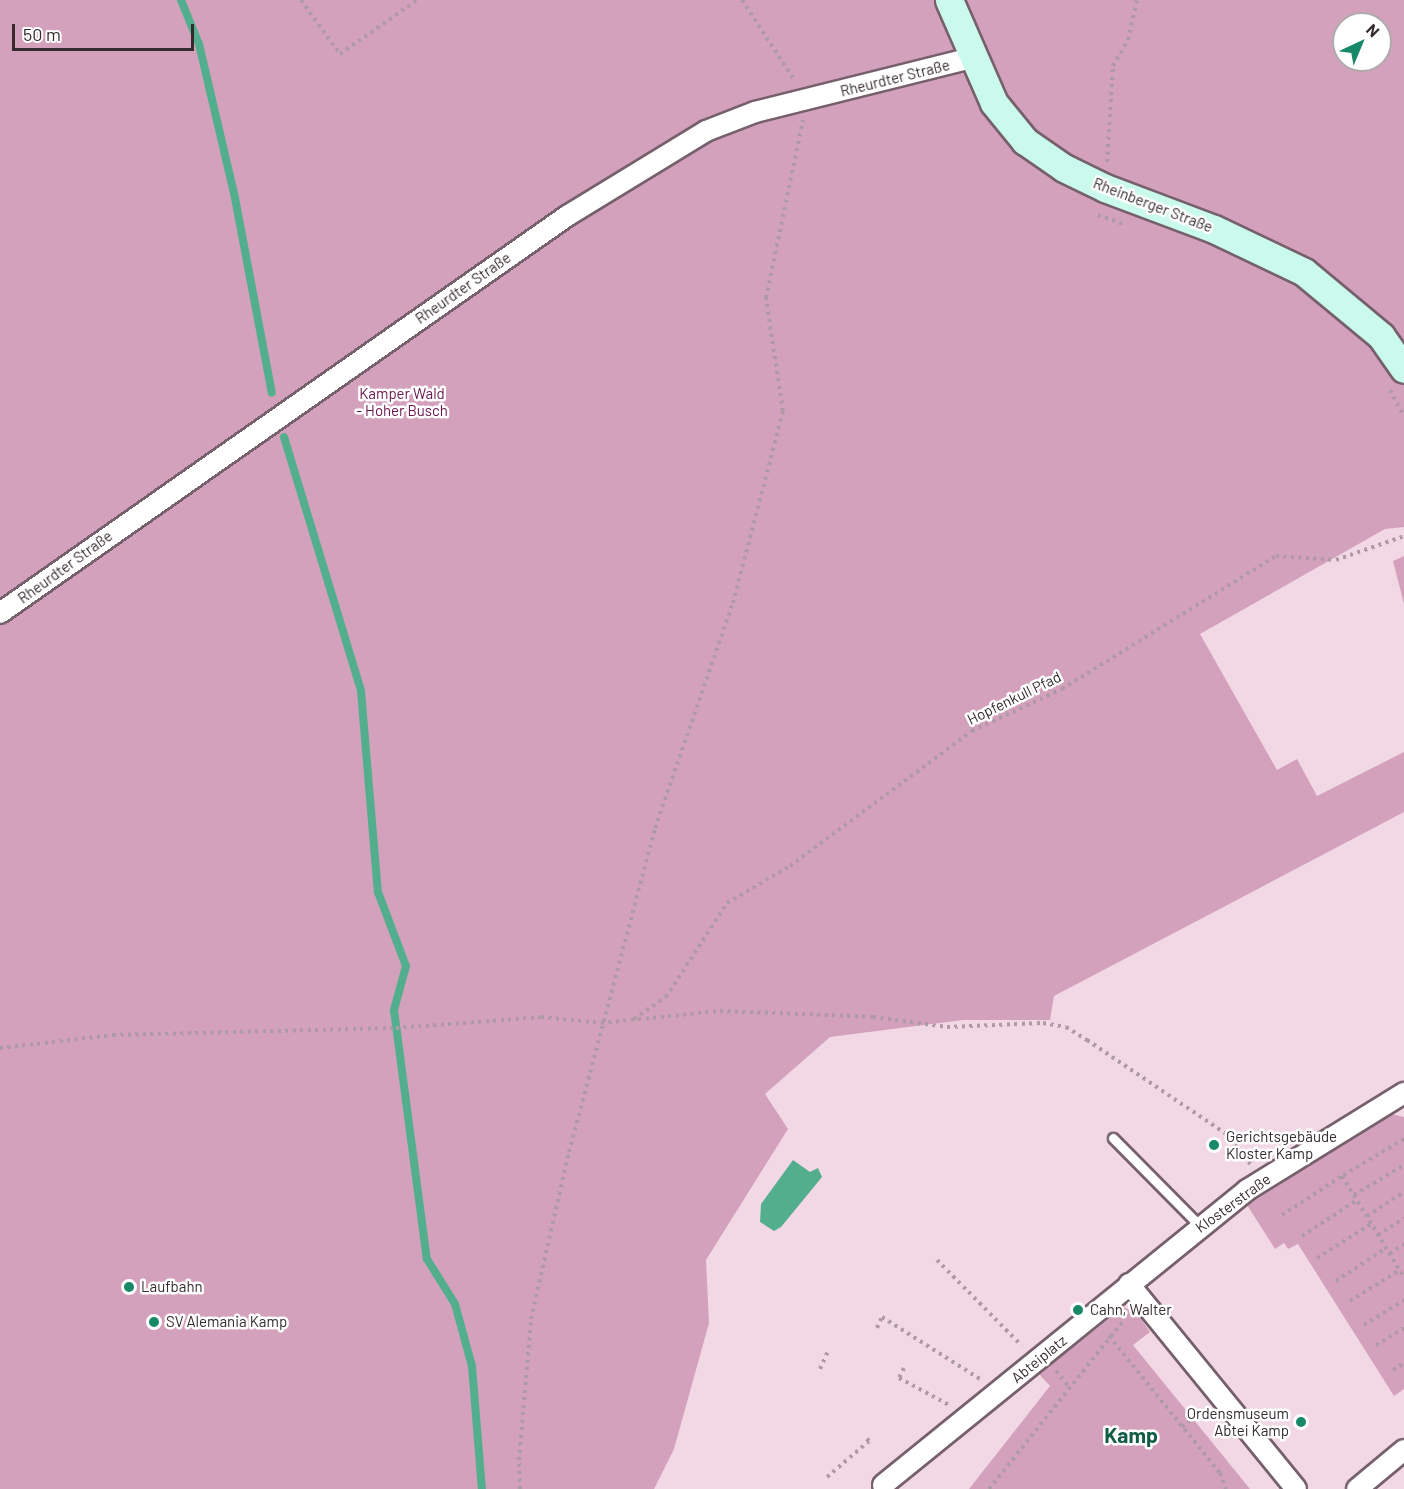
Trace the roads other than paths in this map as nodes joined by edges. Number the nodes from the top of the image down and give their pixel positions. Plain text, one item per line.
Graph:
1 (949, 0) edge
2 (972, 58) junction
3 (1404, 369) edge
4 (0, 613) edge
5 (1404, 1093) edge
6 (1113, 1138) dead end
7 (1200, 1226) junction
8 (1129, 1284) junction
9 (1404, 1450) edge
10 (883, 1485) dead end
11 (1296, 1489) edge
12 (1357, 1489) edge

1 - 2 main road, Rheinberger Straße
2 - 3 main road, Rheinberger Straße
2 - 4 street, Rheurdter Straße
5 - 7 street, Klosterstraße
6 - 7 lane
7 - 8 street, Klosterstraße
8 - 10 street, Abteiplatz
8 - 11 street
9 - 12 street

